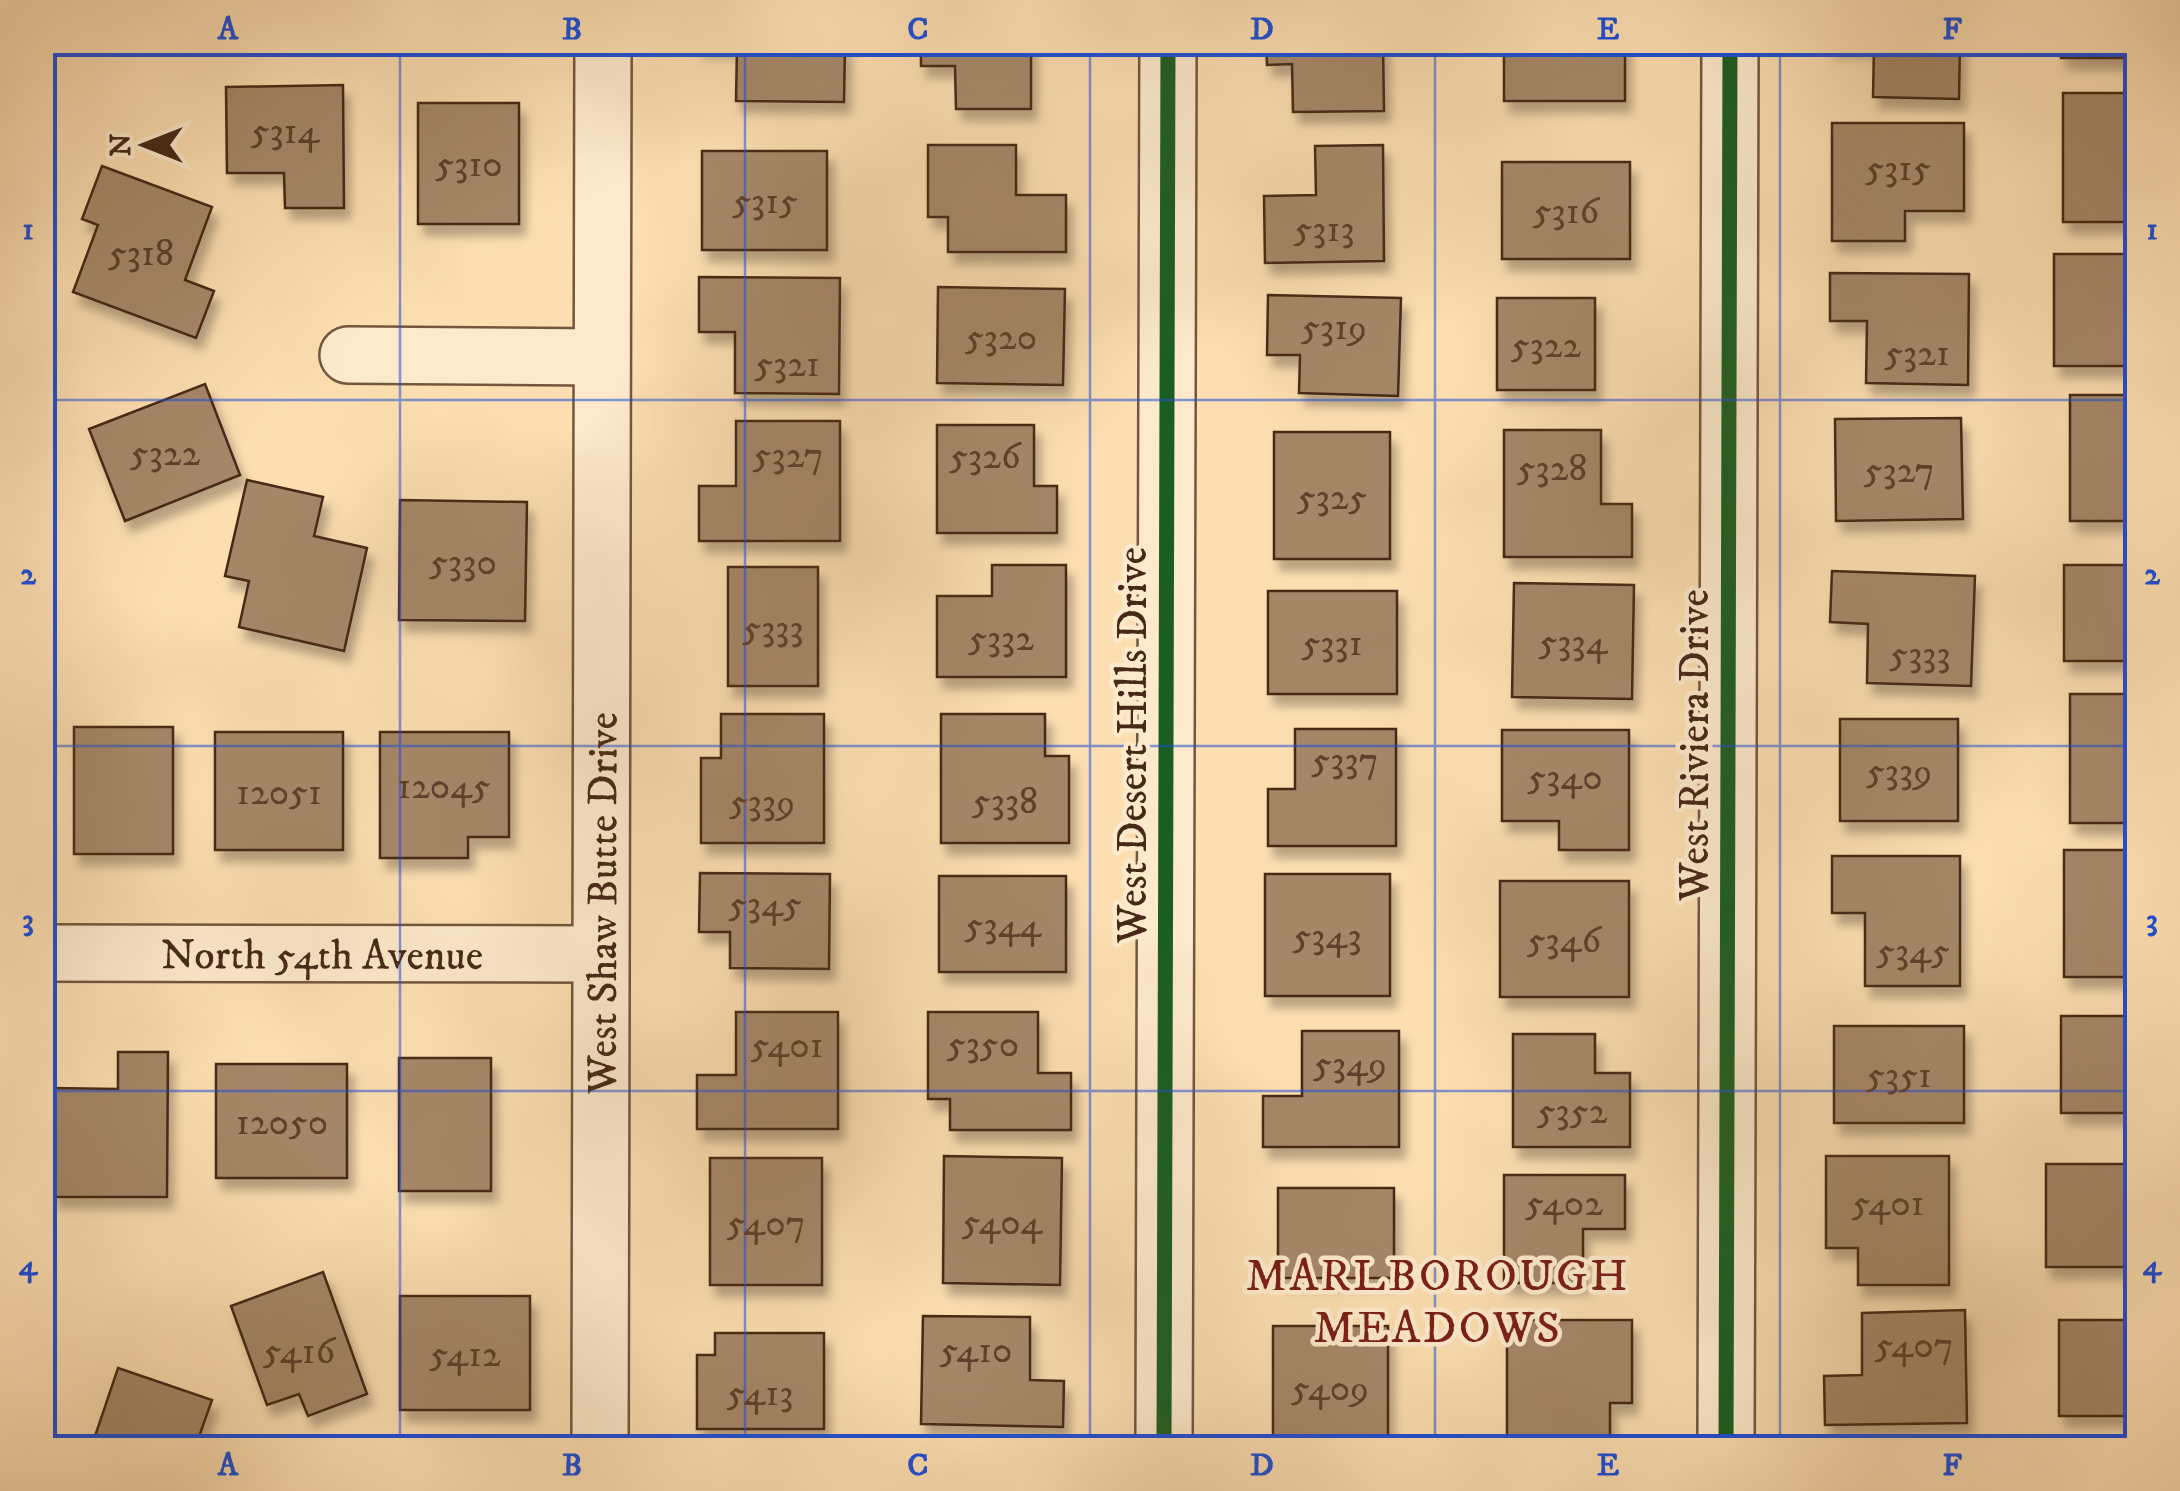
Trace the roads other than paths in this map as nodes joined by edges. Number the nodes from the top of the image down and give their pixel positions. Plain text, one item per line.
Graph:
1 (603, 42) edge
2 (1168, 42) edge
3 (1730, 42) edge
4 (348, 355) dead end
5 (602, 357) junction
6 (42, 953) edge
7 (600, 954) junction
8 (600, 1448) edge
9 (1164, 1448) edge
10 (1726, 1448) edge

1 - 5 street, West Shaw Butte Drive
2 - 9 street, West Desert Hills Drive
3 - 10 street, West Riviera Drive
4 - 5 street
5 - 7 street, West Shaw Butte Drive
6 - 7 street, North 54th Avenue
7 - 8 street, West Shaw Butte Drive

